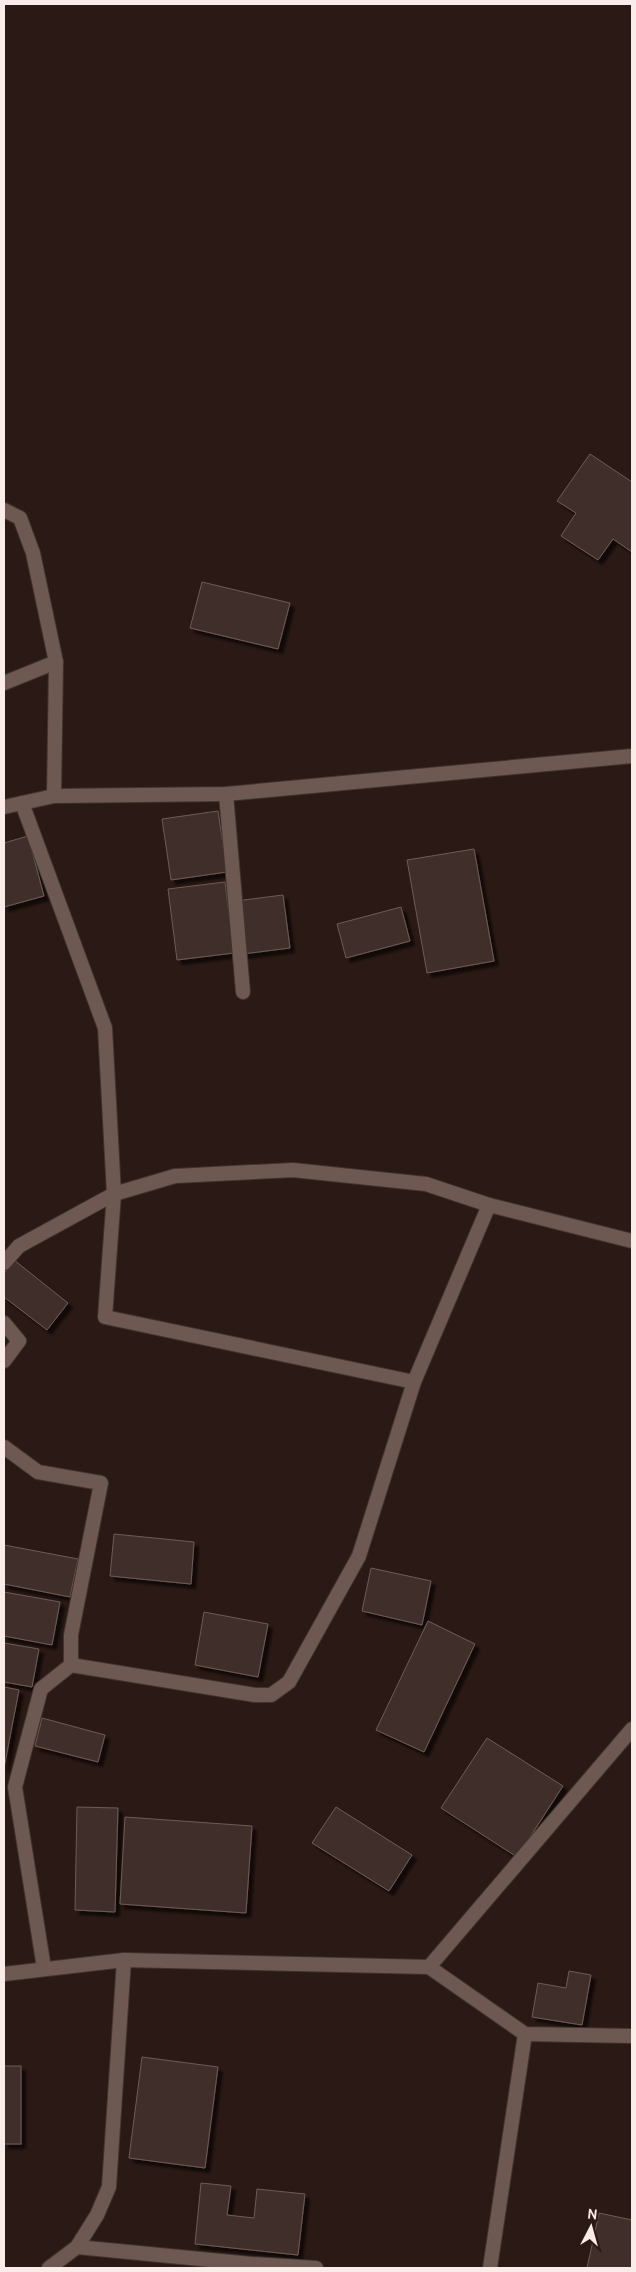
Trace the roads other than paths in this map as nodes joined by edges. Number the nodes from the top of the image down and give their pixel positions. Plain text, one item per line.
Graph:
1 (4, 510) edge
2 (56, 662) junction
3 (4, 683) edge
4 (632, 756) edge
5 (226, 794) junction
6 (54, 796) junction
7 (22, 804) junction
8 (4, 807) edge
9 (243, 992) dead end
10 (114, 1194) junction
11 (489, 1205) junction
12 (632, 1241) edge
13 (4, 1264) edge
14 (4, 1323) edge
15 (4, 1361) edge
16 (414, 1382) junction
17 (4, 1447) edge
18 (71, 1665) junction
19 (632, 1729) edge
20 (9, 1786) edge
21 (124, 1960) junction
22 (428, 1967) junction
23 (44, 1968) junction
24 (4, 1974) edge
25 (525, 2034) junction
26 (632, 2036) edge
27 (77, 2247) junction
28 (49, 2268) edge
29 (316, 2268) edge
30 (490, 2268) edge

1 - 2 street
2 - 3 street
2 - 6 street
4 - 5 street
5 - 6 street
5 - 9 street
6 - 7 street
7 - 8 street
7 - 10 street
10 - 11 street
10 - 13 street
10 - 16 street
11 - 12 street
11 - 16 street
14 - 15 street
16 - 18 street
17 - 18 street
18 - 20 street
19 - 22 street
20 - 23 street
21 - 22 street
21 - 23 street
21 - 27 street
22 - 25 street
23 - 24 street
25 - 26 street
25 - 30 street
27 - 28 street
27 - 29 street

